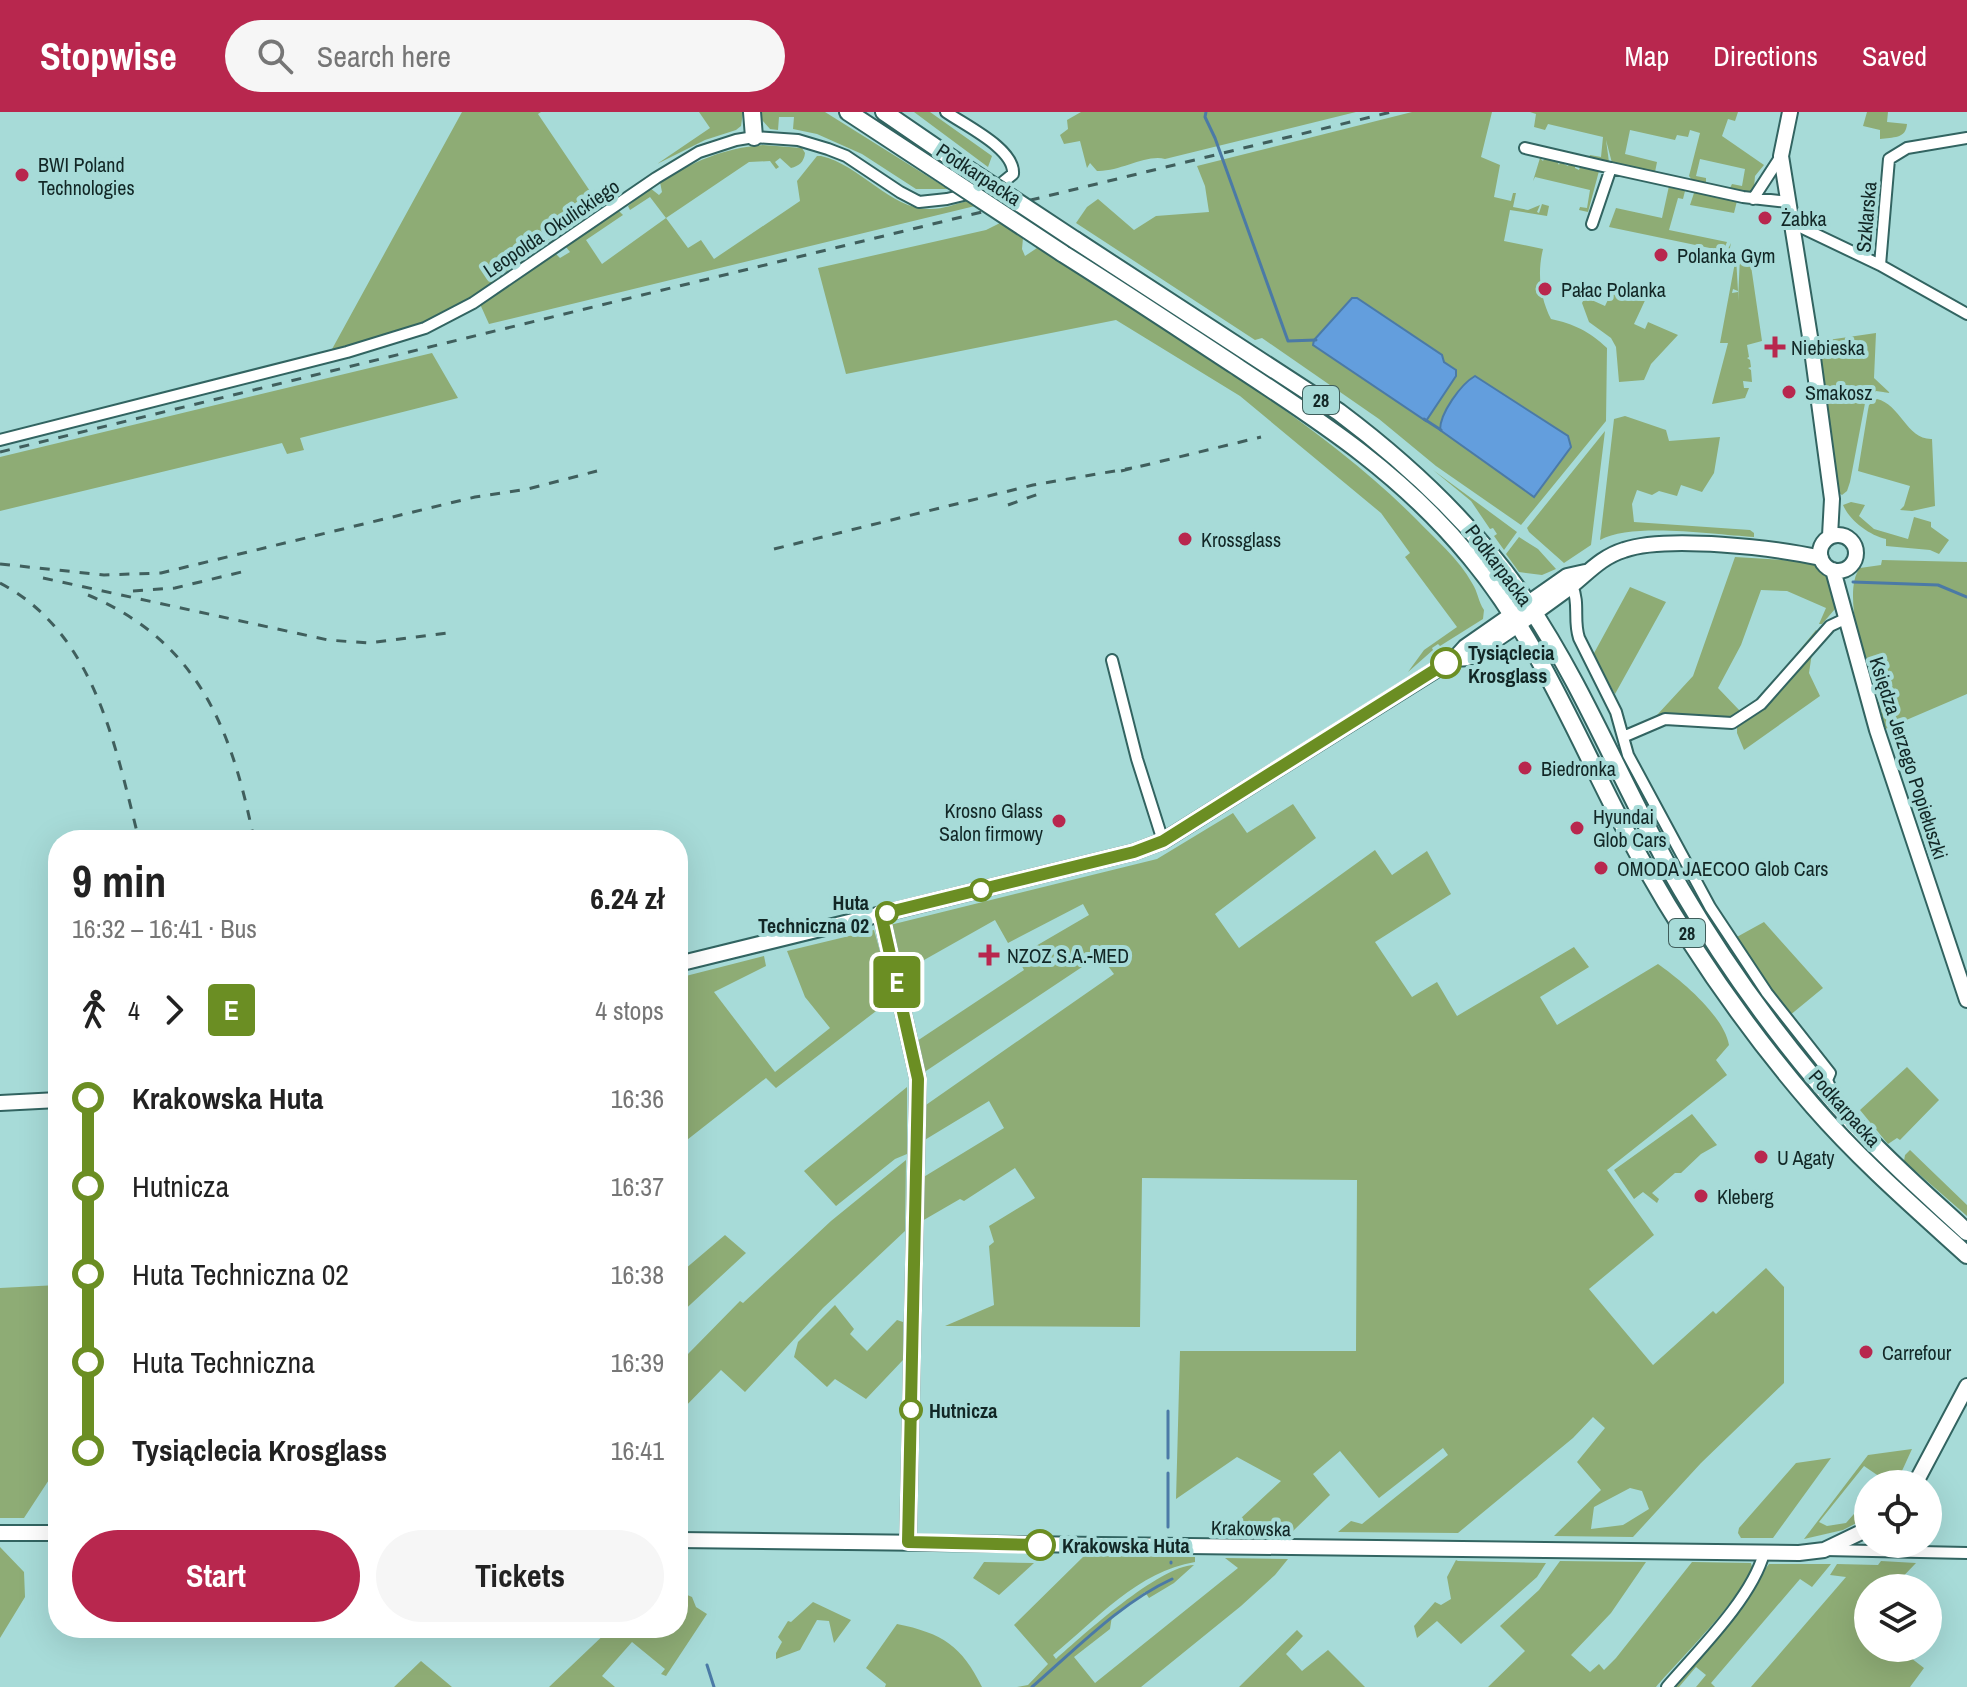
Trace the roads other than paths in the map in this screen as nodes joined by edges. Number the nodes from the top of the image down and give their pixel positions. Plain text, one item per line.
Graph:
1 (752, 112) edge
2 (848, 112) edge
3 (884, 112) edge
4 (946, 112) edge
5 (1790, 112) edge
6 (754, 137) junction
7 (1967, 138) edge
8 (1525, 148) dead end
9 (1781, 156) junction
10 (1611, 168) junction
11 (1753, 199) junction
12 (1788, 202) junction
13 (1792, 223) junction
14 (1592, 224) dead end
15 (1880, 265) junction
16 (1967, 314) edge
17 (0, 440) edge
18 (1829, 544) junction
19 (1840, 569) junction
20 (1585, 572) junction
21 (1572, 586) junction
22 (1530, 608) junction
23 (1847, 618) junction
24 (1515, 619) junction
25 (1112, 660) dead end
26 (1623, 737) junction
27 (1163, 841) junction
28 (881, 914) junction
29 (688, 962) edge
30 (1967, 1000) edge
31 (1816, 1068) junction
32 (48, 1101) edge
33 (0, 1103) edge
34 (1967, 1232) edge
35 (1967, 1255) edge
36 (1967, 1386) edge
37 (1922, 1470) edge
38 (0, 1533) edge
39 (48, 1533) edge
40 (1854, 1536) edge
41 (688, 1540) edge
42 (908, 1542) junction
43 (1854, 1549) edge
44 (1824, 1550) junction
45 (1942, 1551) edge
46 (1764, 1553) junction
47 (1967, 1553) edge
48 (1667, 1687) edge

1 - 6 main road
2 - 24 main road, Podkarpacka / 28, bridge
3 - 22 main road, Podkarpacka / 28, bridge
4 - 6 street, Leopolda Okulickiego
5 - 9 street
6 - 17 street, Leopolda Okulickiego
7 - 15 street, Szklarska
8 - 10 street
9 - 11 street
9 - 12 street
10 - 11 street
10 - 14 street
11 - 12 street
12 - 13 street
13 - 15 street
13 - 18 street
15 - 16 street
18 - 19 street
18 - 19 street
18 - 20 street
19 - 23 street, Księdza Jerzego Popiełuszki
20 - 21 street
20 - 22 street
21 - 22 street
21 - 26 street
22 - 24 street
22 - 31 main road, Podkarpacka / 28
23 - 26 street
23 - 30 street, Księdza Jerzego Popiełuszki
24 - 27 street
24 - 35 main road, Podkarpacka / 28
25 - 27 street
26 - 31 street
27 - 28 street
28 - 29 street
28 - 42 street
31 - 34 main road, Podkarpacka / 28
32 - 33 street
36 - 37 street
38 - 39 street
40 - 44 street, Krakowska
41 - 42 street, Krakowska
42 - 46 street, Krakowska
43 - 44 street, Krakowska
44 - 46 street, Krakowska
45 - 47 street, Krakowska
46 - 48 street

